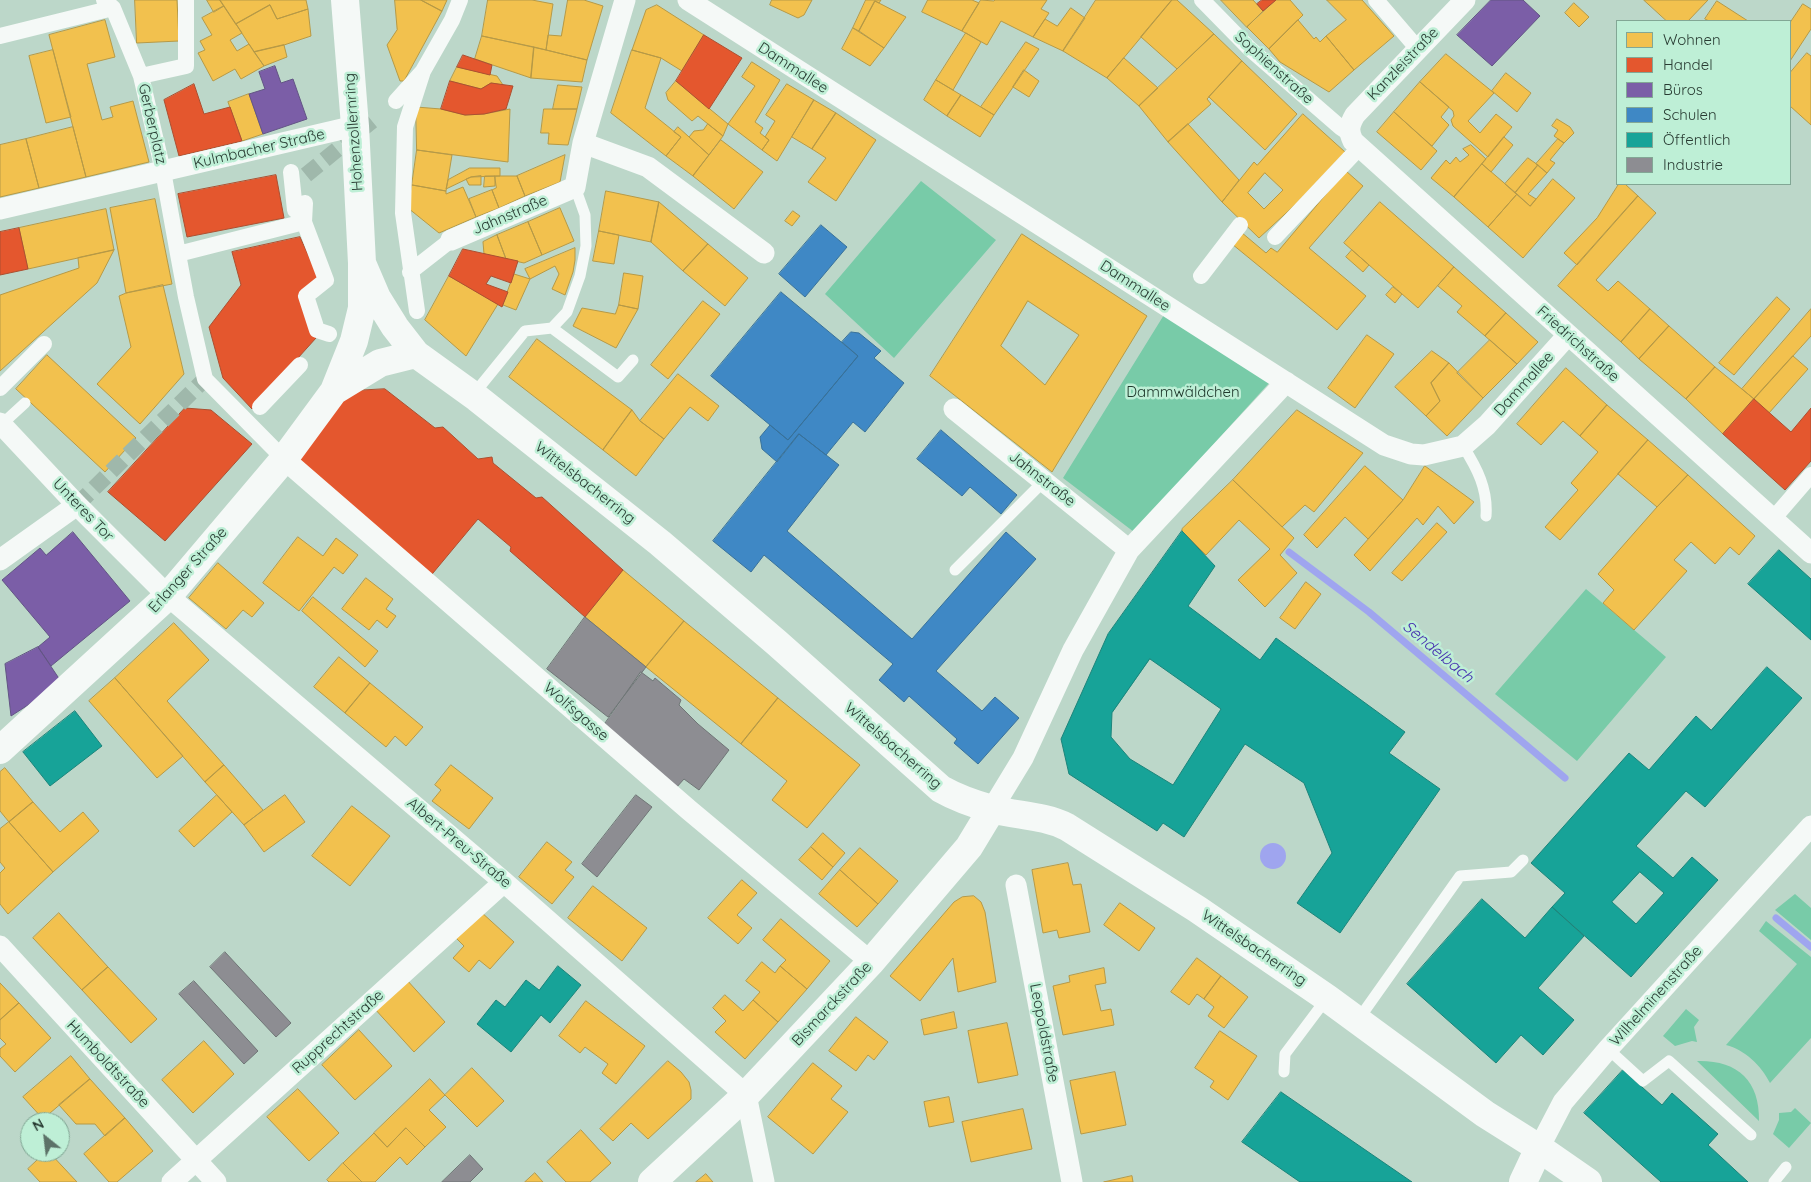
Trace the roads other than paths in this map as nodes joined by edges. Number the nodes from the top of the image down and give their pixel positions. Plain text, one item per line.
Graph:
1 (186, 0) edge
2 (345, 0) edge
3 (460, 0) edge
4 (624, 0) edge
5 (688, 0) edge
6 (1202, 0) edge
7 (1376, 0) edge
8 (1465, 0) edge
9 (108, 4) edge
10 (0, 36) edge
11 (1418, 49) junction
12 (423, 71) junction
13 (142, 76) junction
14 (396, 101) dead end
15 (355, 126) junction
16 (1354, 140) junction
17 (583, 143) junction
18 (163, 171) junction
19 (291, 172) dead end
20 (575, 187) junction
21 (0, 209) edge
22 (304, 212) junction
23 (1240, 225) dead end
24 (1275, 237) dead end
25 (451, 240) joint
26 (764, 253) dead end
27 (178, 254) junction
28 (362, 263) junction
29 (410, 272) junction
30 (1201, 276) dead end
31 (417, 311) dead end
32 (552, 328) junction
33 (329, 334) dead end
34 (1568, 335) junction
35 (44, 344) dead end
36 (416, 354) junction
37 (633, 360) dead end
38 (300, 365) dead end
39 (1286, 382) junction
40 (0, 388) edge
41 (334, 391) junction
42 (473, 395) junction
43 (25, 403) dead end
44 (260, 407) dead end
45 (954, 409) dead end
46 (1, 424) edge
47 (1463, 446) junction
48 (284, 459) junction
49 (1811, 475) edge
50 (1044, 481) junction
51 (77, 505) junction
52 (1486, 516) dead end
53 (1773, 519) junction
54 (1129, 550) junction
55 (1811, 553) edge
56 (0, 560) edge
57 (955, 570) dead end
58 (168, 596) junction
59 (0, 750) edge
60 (992, 809) junction
61 (1811, 826) edge
62 (1523, 860) dead end
63 (504, 882) junction
64 (1016, 885) dead end
65 (0, 946) edge
66 (871, 962) junction
67 (1327, 998) junction
68 (1358, 1020) junction
69 (1608, 1049) junction
70 (1284, 1072) dead end
71 (746, 1095) junction
72 (1750, 1135) dead end
73 (1539, 1148) junction
74 (196, 1160) junction
75 (1786, 1167) dead end
76 (172, 1182) edge
77 (216, 1182) edge
78 (652, 1182) edge
79 (764, 1182) edge
80 (1072, 1182) edge
81 (1523, 1182) edge
82 (1588, 1182) edge
83 (1774, 1182) edge

1 - 13 street, Gerberplatz
2 - 15 main road, Hohenzollernring
3 - 12 street
4 - 17 street
5 - 39 street, Dammallee
6 - 16 street, Sophienstraße
7 - 11 street
8 - 11 street, Kanzleistraße
9 - 10 street
9 - 13 street, Gerberplatz
11 - 16 street, Kanzleistraße
12 - 14 street
12 - 29 street
13 - 18 street, Gerberplatz
15 - 18 street, Kulmbacher Straße
15 - 28 main road, Hohenzollernring
16 - 24 street
16 - 34 street, Friedrichstraße
17 - 20 street
17 - 26 street
18 - 21 street, Kulmbacher Straße
18 - 27 street
19 - 22 street
20 - 25 street, Jahnstraße
20 - 32 lane
22 - 27 street
22 - 33 street
23 - 30 street
25 - 29 street, Jahnstraße
27 - 48 street
28 - 36 main road, Wittelsbacherring
28 - 41 main road, Hohenzollernring
29 - 31 street
32 - 37 lane
32 - 42 lane
34 - 47 street, Dammallee
34 - 53 street, Friedrichstraße
35 - 40 street
36 - 41 main road
36 - 42 main road, Wittelsbacherring
38 - 44 street
39 - 47 street, Dammallee
39 - 54 street
41 - 48 main road, Erlanger Straße
42 - 60 main road, Wittelsbacherring
43 - 46 lane
45 - 50 street, Jahnstraße
46 - 51 street, Unteres Tor
47 - 52 lane
48 - 58 main road, Erlanger Straße
48 - 66 street, Wolfsgasse
49 - 53 street
50 - 54 street, Jahnstraße
50 - 57 lane
51 - 56 street
51 - 58 street, Unteres Tor
53 - 55 street, Friedrichstraße
54 - 60 street
58 - 59 main road, Erlanger Straße
58 - 63 street, Albert-Preu-Straße
60 - 66 main road, Bismarckstraße
60 - 67 main road, Wittelsbacherring
61 - 69 street, Wilhelminenstraße
62 - 68 lane
63 - 71 street, Albert-Preu-Straße
63 - 74 street, Rupprechtstraße
64 - 80 street, Leopoldstraße
65 - 74 street, Humboldtstraße
66 - 71 main road, Bismarckstraße
67 - 68 main road, Wittelsbacherring
67 - 70 lane
68 - 73 main road, Wittelsbacherring
69 - 72 lane
69 - 73 street, Wilhelminenstraße
71 - 78 main road, Bismarckstraße
71 - 79 street
73 - 81 main road, Wilhelminenstraße
73 - 82 main road, Wittelsbacherring
74 - 76 street, Rupprechtstraße
74 - 77 street, Humboldtstraße
75 - 83 lane

